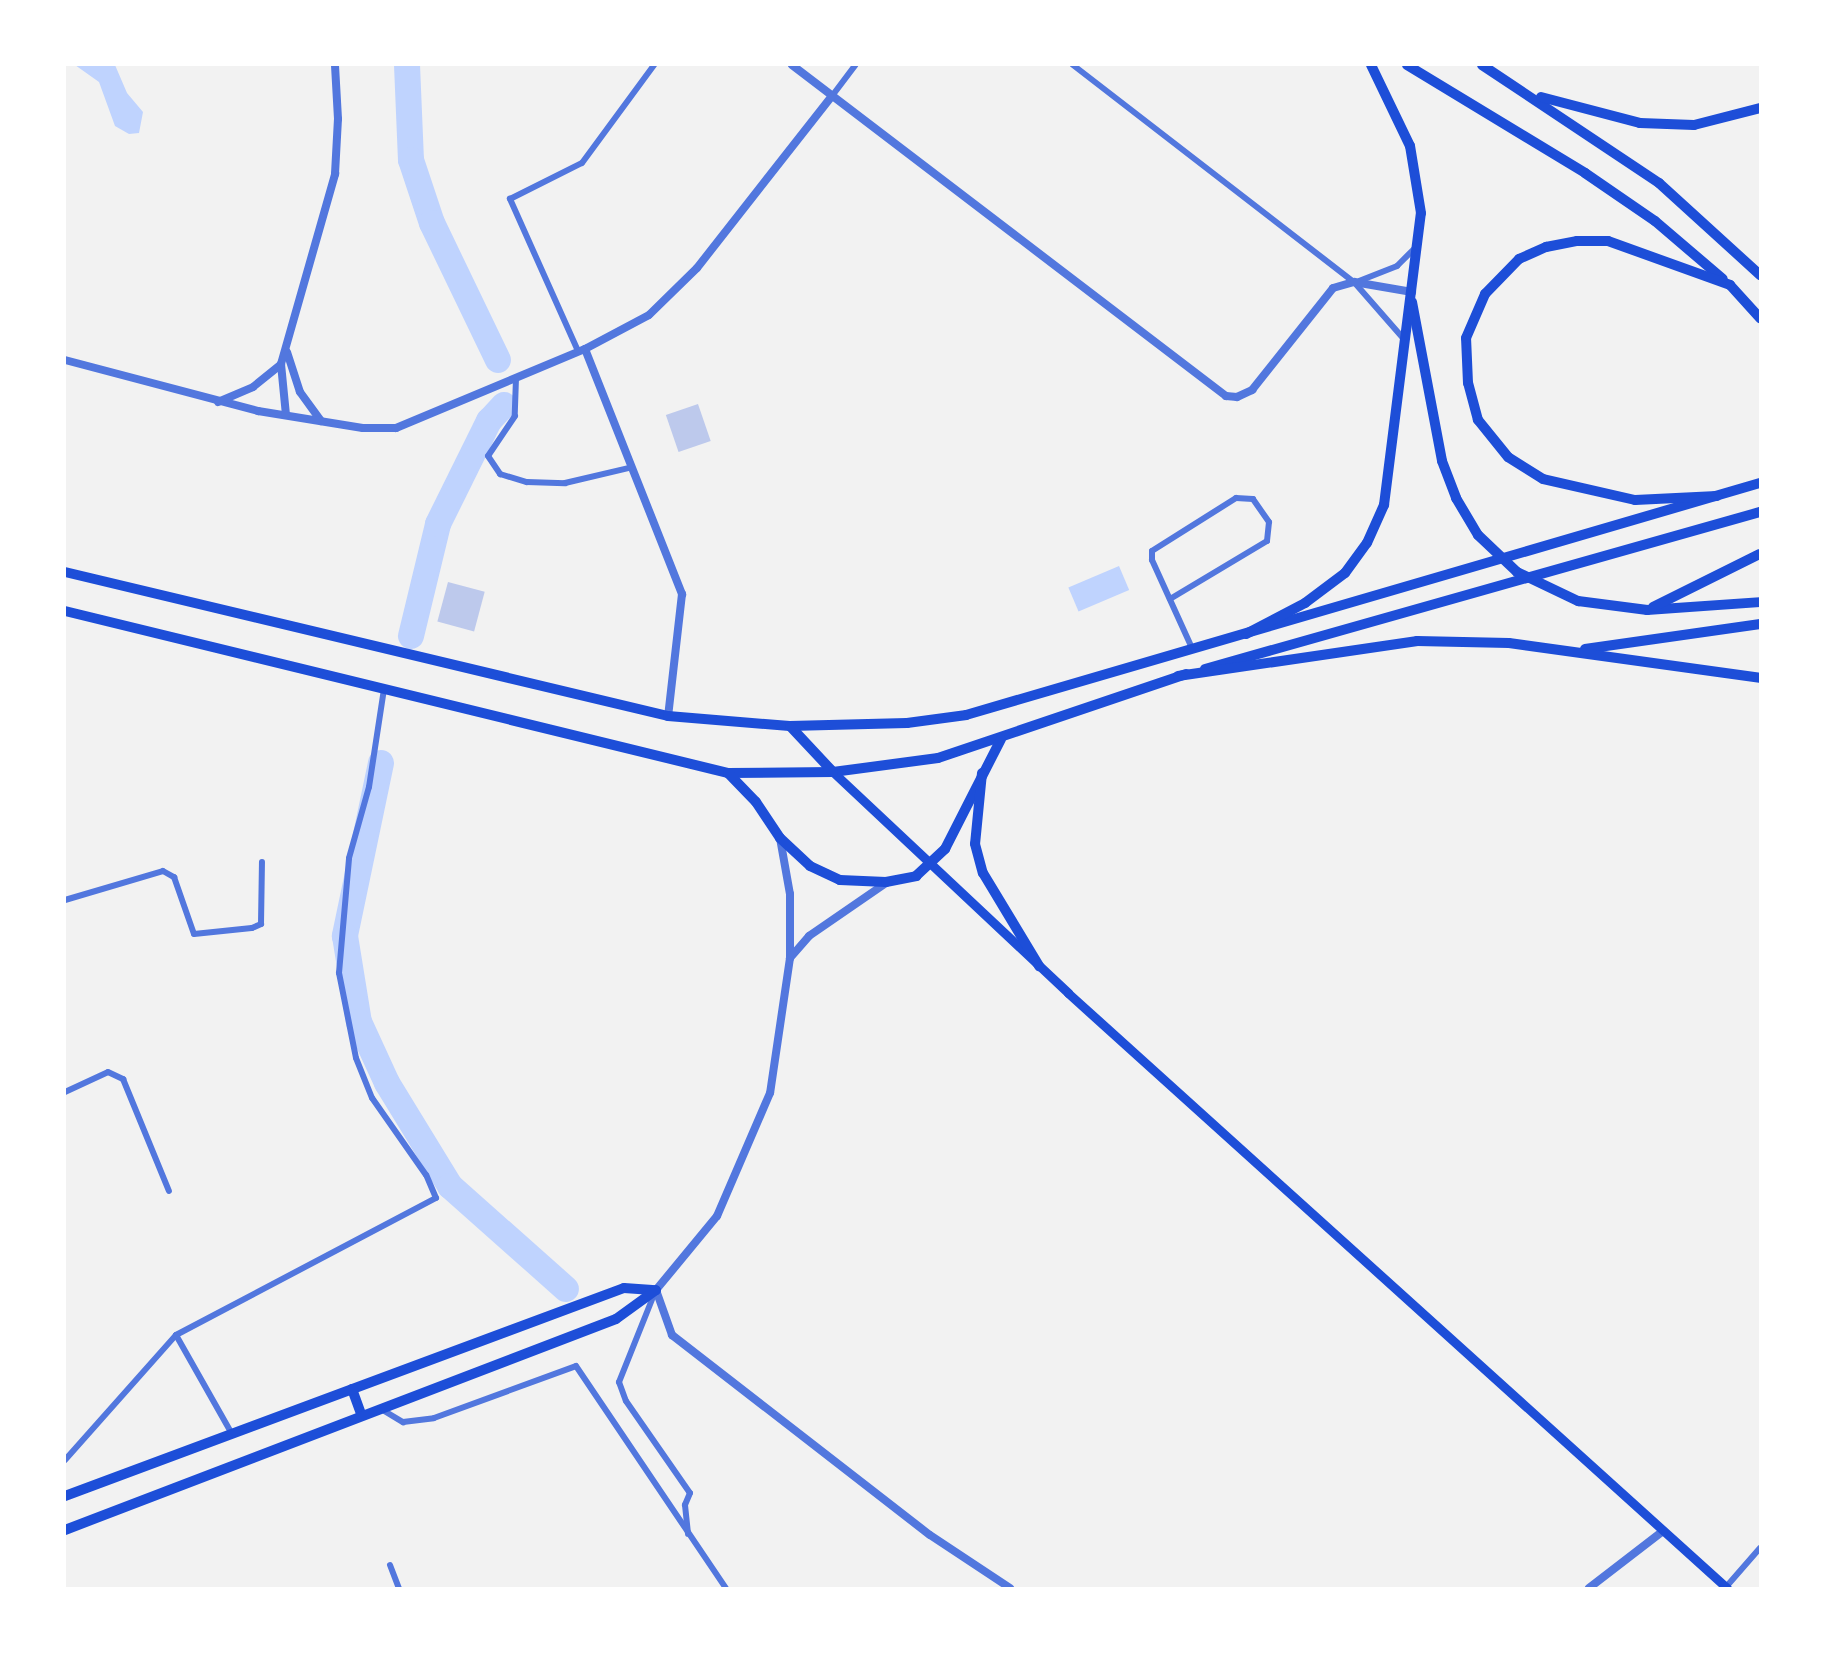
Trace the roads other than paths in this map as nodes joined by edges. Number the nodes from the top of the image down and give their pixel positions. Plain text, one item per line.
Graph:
1 (335, 65) edge
2 (654, 65) edge
3 (792, 65) edge
4 (855, 65) edge
5 (1073, 65) edge
6 (1371, 65) edge
7 (1407, 65) edge
8 (1482, 65) edge
9 (1531, 95) junction
10 (832, 96) junction
11 (1760, 108) edge
12 (1419, 244) junction
13 (1756, 271) edge
14 (1354, 282) junction
15 (1730, 285) junction
16 (1412, 292) junction
17 (1760, 318) edge
18 (1403, 338) junction
19 (286, 350) junction
20 (582, 350) junction
21 (65, 360) edge
22 (281, 365) junction
23 (516, 378) junction
24 (217, 402) junction
25 (286, 415) junction
26 (321, 421) junction
27 (629, 468) junction
28 (1760, 483) edge
29 (1717, 496) junction
30 (1760, 512) edge
31 (1760, 554) edge
32 (65, 572) edge
33 (1170, 599) junction
34 (1760, 602) edge
35 (1647, 610) junction
36 (65, 611) edge
37 (1760, 624) edge
38 (1246, 634) junction
39 (1192, 648) junction
40 (1576, 651) junction
41 (1178, 676) junction
42 (1760, 678) edge
43 (384, 689) junction
44 (668, 716) junction
45 (790, 726) junction
46 (1001, 739) junction
47 (982, 768) junction
48 (832, 772) junction
49 (728, 773) junction
50 (780, 838) junction
51 (262, 862) dead end
52 (931, 864) junction
53 (887, 883) junction
54 (65, 900) edge
55 (790, 958) junction
56 (1039, 967) junction
57 (65, 1092) edge
58 (169, 1191) dead end
59 (656, 1290) junction
60 (176, 1335) junction
61 (352, 1389) junction
62 (379, 1407) junction
63 (360, 1414) junction
64 (232, 1434) junction
65 (65, 1460) edge
66 (65, 1496) edge
67 (65, 1530) edge
68 (1663, 1531) junction
69 (688, 1536) junction
70 (1760, 1548) edge
71 (390, 1565) dead end
72 (399, 1588) edge
73 (726, 1588) edge
74 (1010, 1588) edge
75 (1589, 1588) edge
76 (1727, 1588) edge

1 - 19 street
2 - 20 street
3 - 10 street
4 - 10 street
5 - 14 street
6 - 12 main road
7 - 15 main road
8 - 9 main road
9 - 11 main road
9 - 13 main road
10 - 14 street
10 - 20 street
12 - 14 street
12 - 16 main road
14 - 16 street
14 - 18 street
15 - 17 main road
15 - 29 main road
16 - 18 main road
16 - 35 main road
18 - 38 main road
19 - 22 street
19 - 26 street
20 - 23 street
20 - 27 street
21 - 24 street
22 - 24 street
22 - 25 street
23 - 26 street
23 - 27 street
24 - 25 street
25 - 26 street
27 - 44 street
28 - 29 main road
29 - 38 main road
30 - 41 main road
31 - 35 main road
32 - 44 main road
33 - 33 street
33 - 39 street
34 - 35 main road
36 - 43 main road
37 - 40 main road
38 - 39 main road
39 - 45 main road
40 - 41 main road
40 - 42 main road
41 - 46 main road
43 - 49 main road
43 - 60 street
44 - 45 main road
45 - 48 main road
46 - 47 main road
46 - 48 main road
47 - 52 main road
47 - 56 main road
48 - 49 main road
48 - 52 main road
49 - 50 main road
50 - 53 main road
50 - 55 street
51 - 54 street
52 - 53 main road
52 - 56 main road
53 - 55 street
55 - 59 street
56 - 68 main road
57 - 58 street
59 - 61 main road
59 - 62 main road
59 - 69 street
59 - 74 street
60 - 64 street
60 - 65 street
61 - 63 main road
61 - 64 main road
62 - 63 main road
62 - 69 street
63 - 67 main road
64 - 66 main road
68 - 75 street
68 - 76 main road
69 - 73 street
70 - 76 street
71 - 72 street

